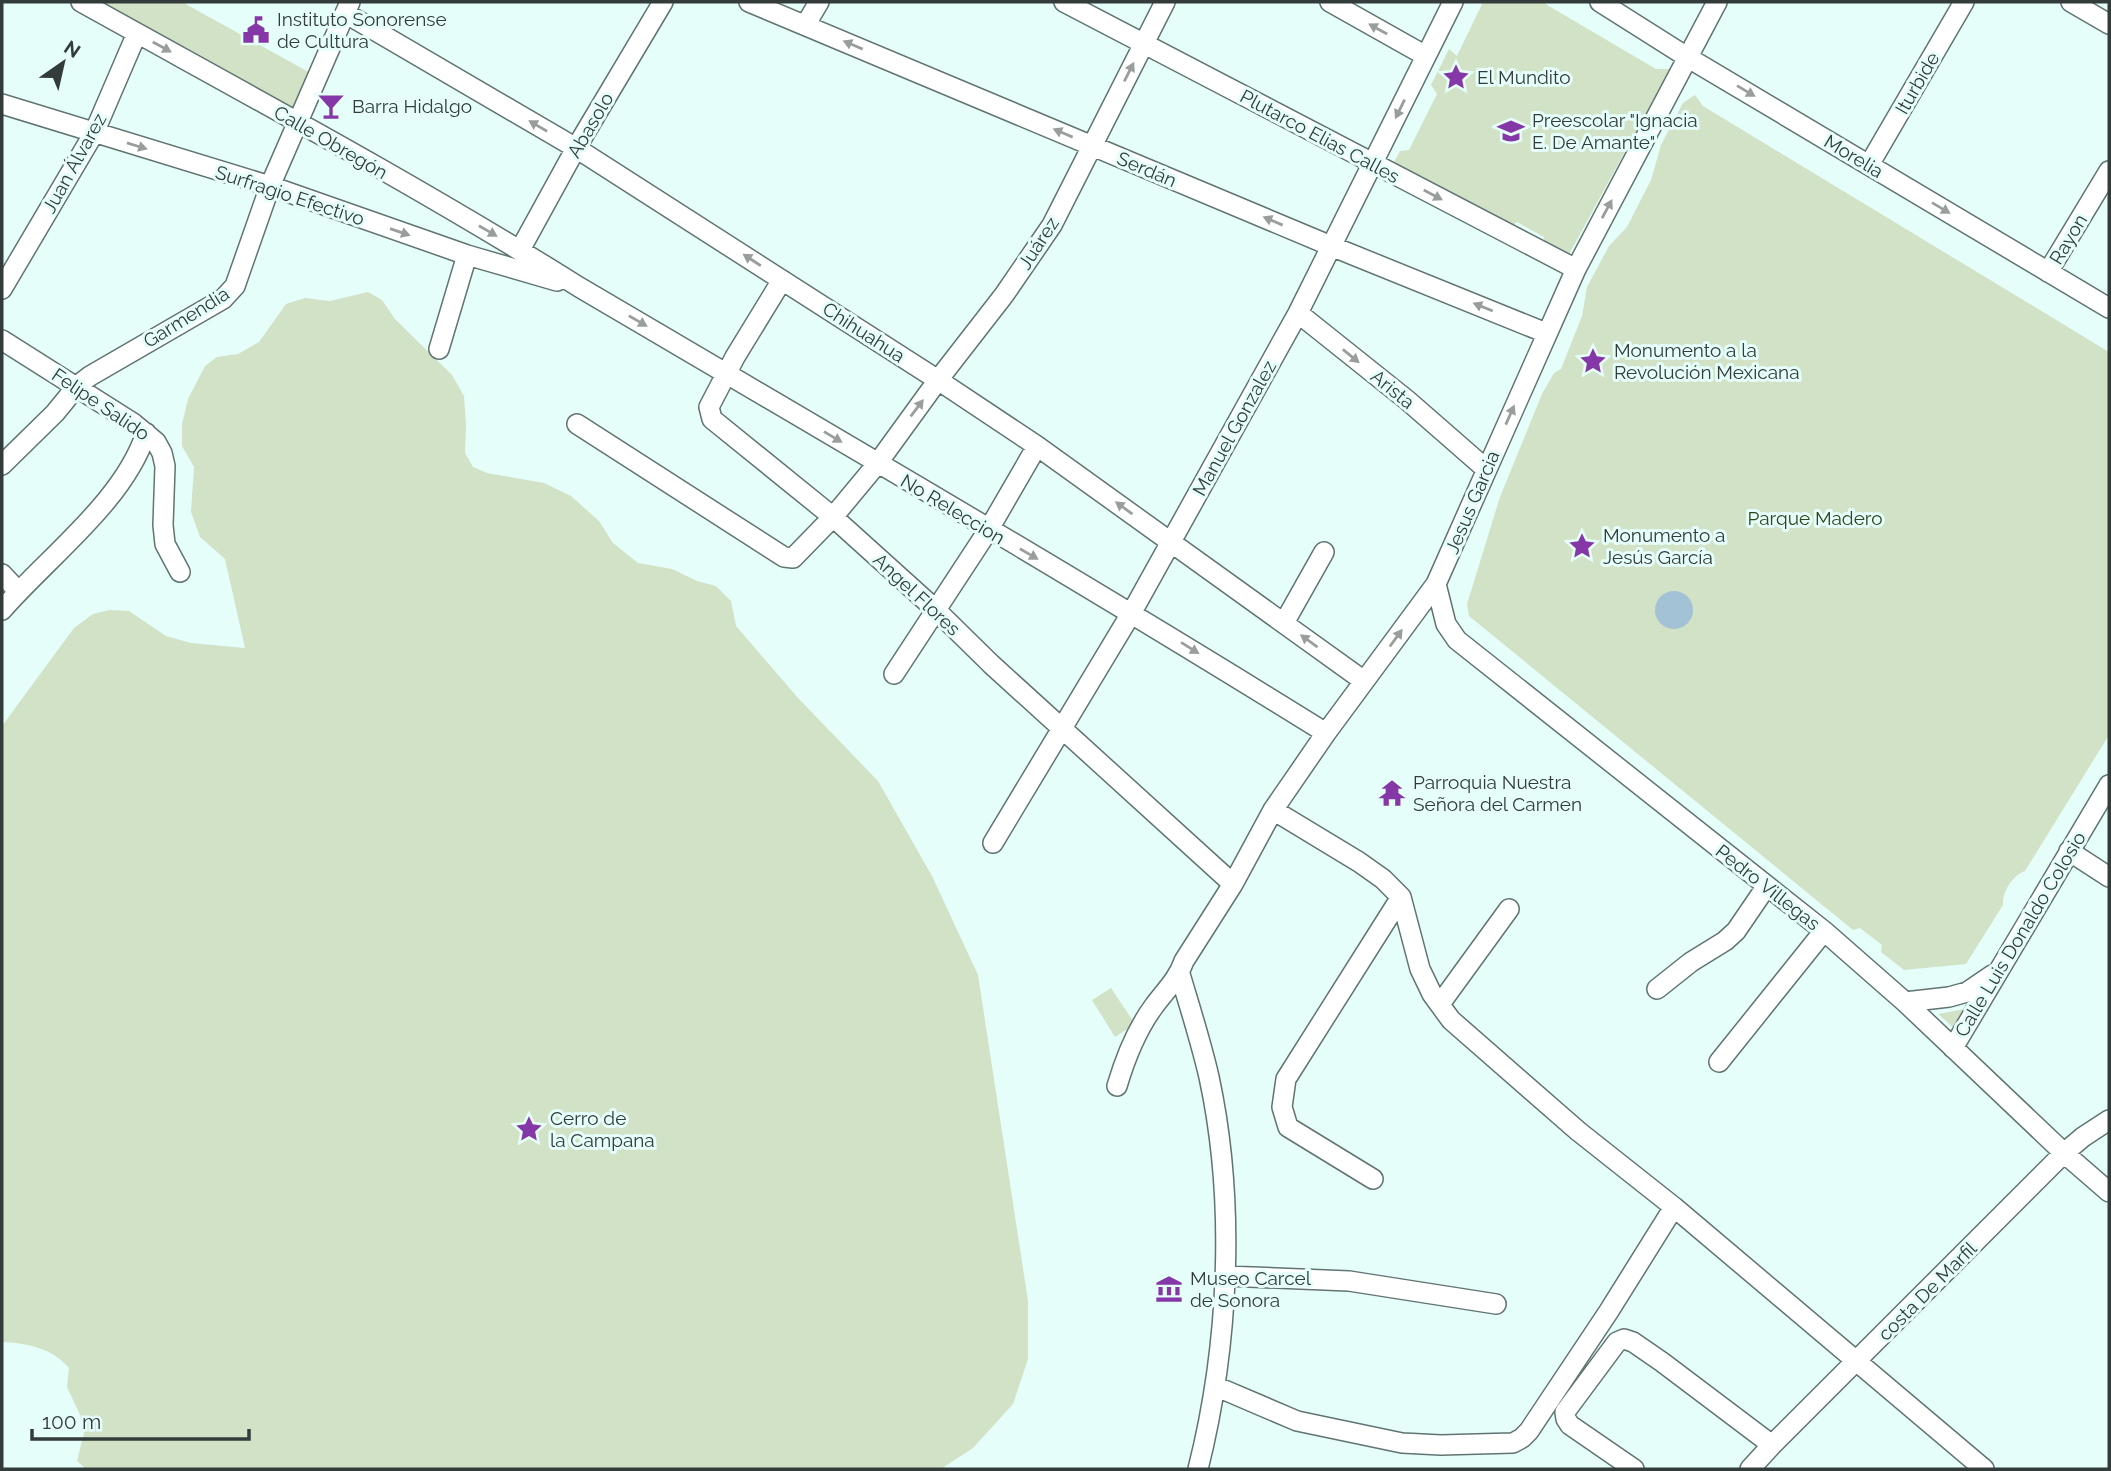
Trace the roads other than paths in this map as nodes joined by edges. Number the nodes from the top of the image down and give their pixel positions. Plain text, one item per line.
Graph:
1 (81, 2) edge
2 (663, 2) edge
3 (749, 2) edge
4 (819, 2) edge
5 (1064, 2) edge
6 (1165, 2) edge
7 (1330, 2) edge
8 (1453, 2) edge
9 (1600, 2) edge
10 (1717, 2) edge
11 (1964, 2) edge
12 (2071, 2) edge
13 (348, 7) edge
14 (2109, 23) edge
15 (806, 24) junction
16 (137, 33) junction
17 (1143, 43) junction
18 (1426, 55) junction
19 (1687, 57) junction
20 (2, 104) edge
21 (299, 123) junction
22 (94, 133) junction
23 (1092, 145) junction
24 (576, 148) junction
25 (1373, 163) junction
26 (1869, 165) junction
27 (2109, 171) edge
28 (270, 186) junction
29 (1331, 246) junction
30 (520, 250) junction
31 (467, 255) junction
32 (1576, 269) junction
33 (2048, 272) junction
34 (782, 280) junction
35 (579, 287) junction
36 (2, 289) edge
37 (2109, 308) edge
38 (1298, 313) junction
39 (1546, 333) junction
40 (2, 340) edge
41 (439, 349) dead end
42 (726, 373) junction
43 (938, 380) junction
44 (77, 386) junction
45 (577, 424) dead end
46 (146, 433) junction
47 (1037, 446) junction
48 (877, 464) junction
49 (2, 465) edge
50 (1486, 469) junction
51 (833, 517) junction
52 (989, 529) junction
53 (1170, 541) junction
54 (1324, 552) dead end
55 (180, 572) dead end
56 (2, 574) edge
57 (1436, 584) junction
58 (18, 592) junction
59 (935, 609) junction
60 (2, 610) edge
61 (1132, 612) junction
62 (1284, 623) junction
63 (894, 674) dead end
64 (1364, 681) junction
65 (1062, 728) junction
66 (1326, 733) junction
67 (2109, 785) edge
68 (1273, 810) junction
69 (993, 843) dead end
70 (2069, 851) junction
71 (2109, 877) edge
72 (1233, 884) junction
73 (1766, 887) junction
74 (1401, 897) junction
75 (1508, 909) dead end
76 (1824, 932) junction
77 (1999, 971) junction
78 (1180, 974) junction
79 (1657, 989) dead end
80 (1905, 1002) junction
81 (1440, 1004) junction
82 (1953, 1048) junction
83 (1719, 1062) dead end
84 (1117, 1086) dead end
85 (2109, 1119) edge
86 (2064, 1153) junction
87 (1373, 1179) dead end
88 (2109, 1192) edge
89 (1674, 1207) junction
90 (1226, 1276) junction
91 (1496, 1304) dead end
92 (1857, 1362) junction
93 (1215, 1386) junction
94 (1772, 1445) junction
95 (1624, 1467) edge
96 (1198, 1469) edge
97 (1750, 1469) edge
98 (1984, 1469) edge

1 - 16 street, Calle Obregón
2 - 24 street, Abasolo
3 - 15 street, Serdán
4 - 15 street
5 - 17 street, Plutarco Elias Calles
6 - 17 street, Juárez
18 -> 7 street
8 - 18 street, Manuel Gonzalez
9 - 19 street, Morelia
10 - 19 street, Jesus Garcia
11 - 26 street, Iturbide
12 - 14 street
13 - 21 street, Garmendia
24 -> 13 street, Chihuahua
23 -> 15 street, Serdán
16 -> 21 street, Calle Obregón
16 - 22 street, Juan Álvarez
23 -> 17 street, Juárez
17 - 25 street, Plutarco Elias Calles
18 -> 25 street, Manuel Gonzalez
19 -> 26 street, Morelia
32 -> 19 street, Jesus Garcia
20 - 22 street, Surfragio Efectivo
21 - 28 street, Garmendia
21 -> 30 street, Calle Obregón
22 -> 28 street, Surfragio Efectivo
22 - 36 street, Juan Álvarez
29 -> 23 street, Serdán
23 - 43 street, Juárez
24 - 30 street, Abasolo
34 -> 24 street, Chihuahua
25 - 29 street, Manuel Gonzalez
25 -> 32 street, Plutarco Elias Calles
26 -> 33 street, Morelia
27 - 33 street, Rayon
28 -> 31 street, Surfragio Efectivo
28 - 44 street, Garmendia
29 - 38 street, Manuel Gonzalez
39 -> 29 street, Serdán
30 - 35 street, Calle Obregón
31 - 35 street, Surfragio Efectivo
31 - 41 street
32 - 39 street, Jesus Garcia
33 - 37 street, Morelia
34 - 42 street, Angel Flores
34 - 43 street, Chihuahua
35 -> 42 street, No Releccion
38 -> 50 street, Arista
38 - 53 street, Manuel Gonzalez
50 -> 39 street, Jesus Garcia
40 - 44 street, Felipe Salido
42 -> 48 street, No Releccion
42 - 51 street, Angel Flores
43 - 47 street, Chihuahua
48 -> 43 street, Juárez
44 - 46 street, Felipe Salido
44 - 49 street, Garmendia
45 - 51 street, Juárez
46 - 55 street, Felipe Salido
46 - 58 street
47 - 52 street
53 -> 47 street, Chihuahua
48 - 51 street, Juárez
48 - 52 street, No Releccion
50 - 57 street, Jesus Garcia
51 - 59 street, Angel Flores
52 - 59 street
52 -> 61 street, No Releccion
53 - 61 street, Manuel Gonzalez
53 - 62 street, Chihuahua
54 - 62 street
56 - 58 street
64 -> 57 street, Jesus Garcia
57 - 73 street, Pedro Villegas
58 - 60 street
59 - 63 street
59 - 65 street, Angel Flores
61 - 65 street, Manuel Gonzalez
61 -> 66 street, No Releccion
64 -> 62 street, Chihuahua
64 - 66 street, Jesus Garcia
65 - 69 street, Manuel Gonzalez
65 - 72 street, Angel Flores
66 - 68 street, Jesus Garcia
67 - 70 street, Calle Luis Donaldo Colosio
68 - 72 street, Jesus Garcia
68 - 74 street
70 - 71 street
70 - 77 street, Calle Luis Donaldo Colosio
72 - 78 street, Jesus Garcia
73 - 76 street, Pedro Villegas
73 - 79 street
74 - 81 street
74 - 87 street
75 - 81 street
76 - 80 street, Pedro Villegas
76 - 83 street
77 - 80 street
77 - 82 street, Calle Luis Donaldo Colosio
78 - 84 street, Jesus Garcia
78 - 90 street
80 - 82 street, Pedro Villegas
81 - 89 street
82 - 86 street, Pedro Villegas
85 - 86 street, costa De Marfil
86 - 88 street, Pedro Villegas
86 - 92 street, costa De Marfil
89 - 92 street
89 - 93 street
90 - 91 street
90 - 93 street
92 - 94 street, costa De Marfil
92 - 98 street
93 - 96 street
94 - 95 street
94 - 97 street, costa De Marfil

